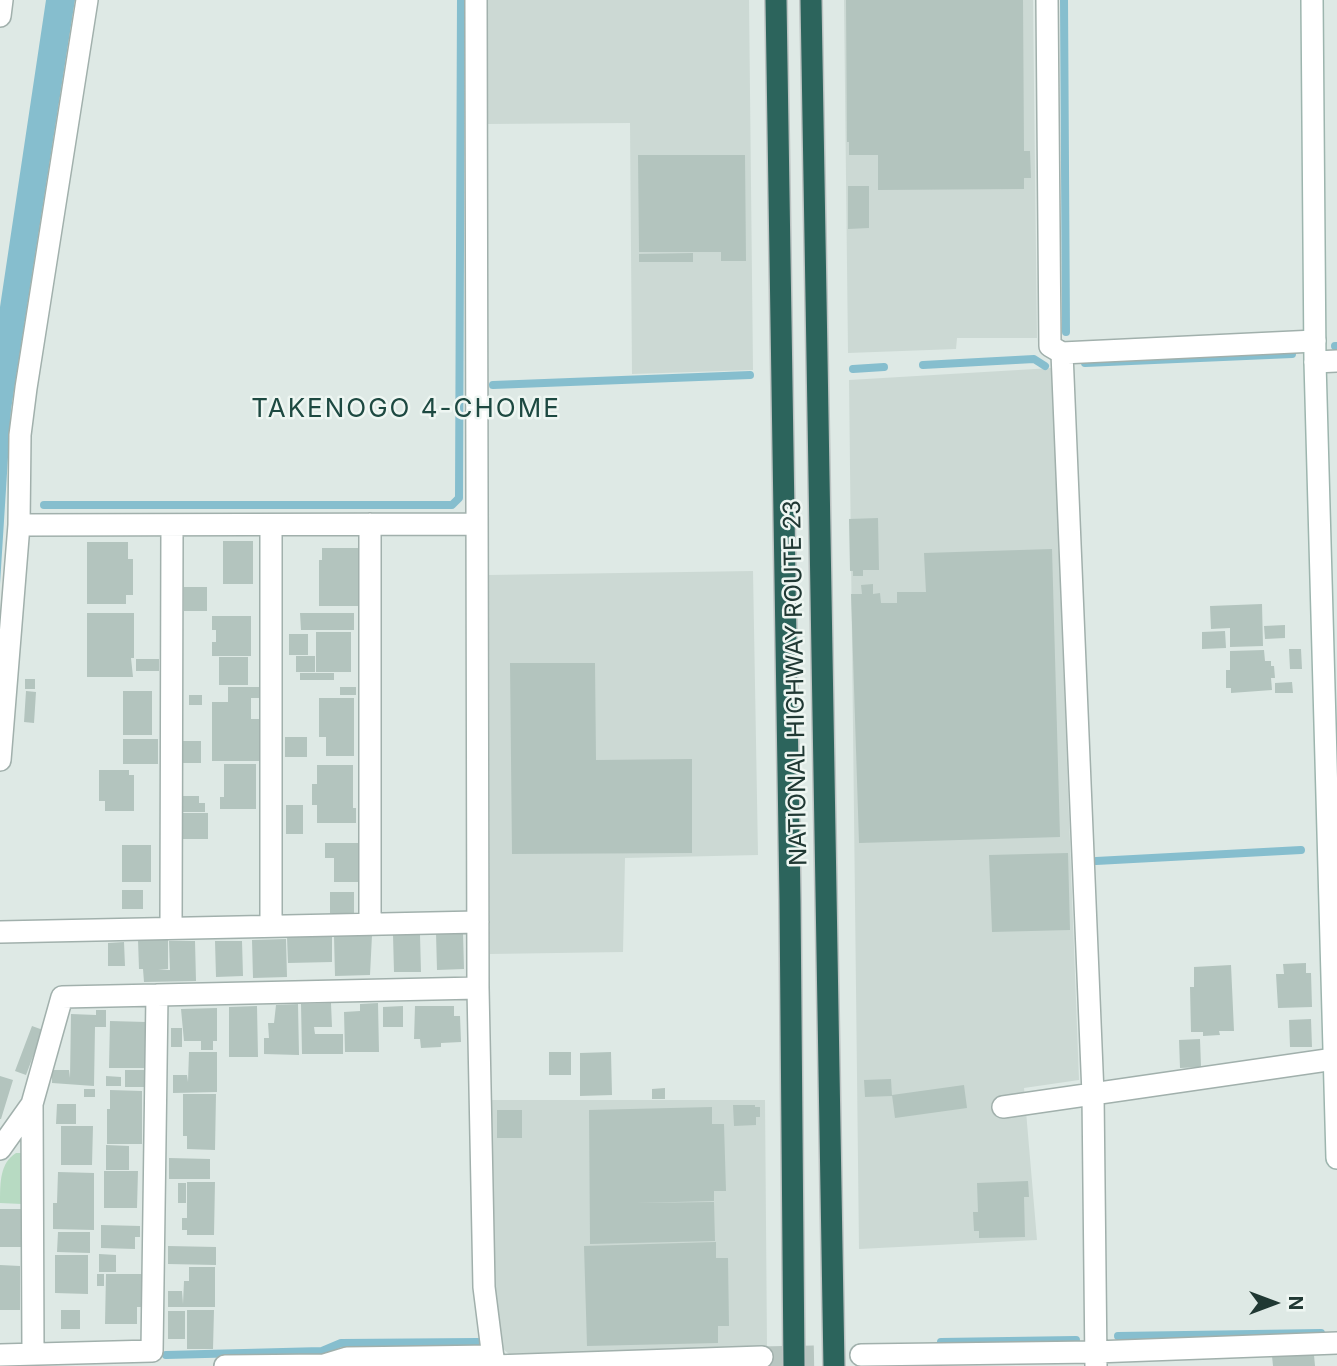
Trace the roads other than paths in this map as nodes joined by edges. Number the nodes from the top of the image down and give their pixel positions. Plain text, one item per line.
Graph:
1 (2, 0) edge
2 (87, 0) edge
3 (476, 0) edge
4 (776, 0) edge
5 (811, 0) edge
6 (1047, 0) edge
7 (1312, 0) edge
8 (0, 16) edge
9 (1315, 341) junction
10 (1062, 353) junction
11 (1337, 361) edge
12 (1315, 362) junction
13 (172, 524) junction
14 (271, 524) junction
15 (370, 524) junction
16 (477, 524) junction
17 (19, 525) junction
18 (0, 760) edge
19 (478, 922) junction
20 (370, 924) junction
21 (271, 926) junction
22 (171, 928) junction
23 (0, 932) edge
24 (478, 988) junction
25 (157, 995) junction
26 (1334, 1059) junction
27 (1093, 1094) junction
28 (32, 1104) junction
29 (1003, 1107) dead end
30 (0, 1149) edge
31 (1337, 1158) edge
32 (1337, 1343) edge
33 (33, 1354) junction
34 (861, 1354) tunnel mouth
35 (0, 1355) edge
36 (762, 1357) tunnel mouth
37 (152, 1358) edge
38 (1095, 1359) edge
39 (494, 1362) edge
40 (225, 1366) edge
41 (279, 1366) edge
42 (794, 1366) edge
43 (834, 1366) edge

1 - 8 street
2 - 17 street
3 - 16 street
4 - 42 highway, NATIONAL HIGHWAY ROUTE 23
5 - 43 highway, NATIONAL HIGHWAY ROUTE 23
6 - 10 street
7 - 9 street
9 - 10 street
9 - 12 street
10 - 27 street
11 - 12 street
12 - 26 street
13 - 14 street
13 - 17 street
13 - 22 street
14 - 15 street
14 - 21 street
15 - 16 street
15 - 20 street
16 - 19 street
17 - 18 street
19 - 20 street
19 - 24 street
20 - 21 street
21 - 22 street
22 - 23 street
24 - 25 street
24 - 39 street
25 - 28 street
25 - 37 street
26 - 27 street
26 - 31 street
27 - 29 street
27 - 38 street
28 - 30 street
28 - 33 street
32 - 38 street
33 - 35 street
33 - 37 street
34 - 38 street
36 - 39 street
39 - 41 street
40 - 41 street

